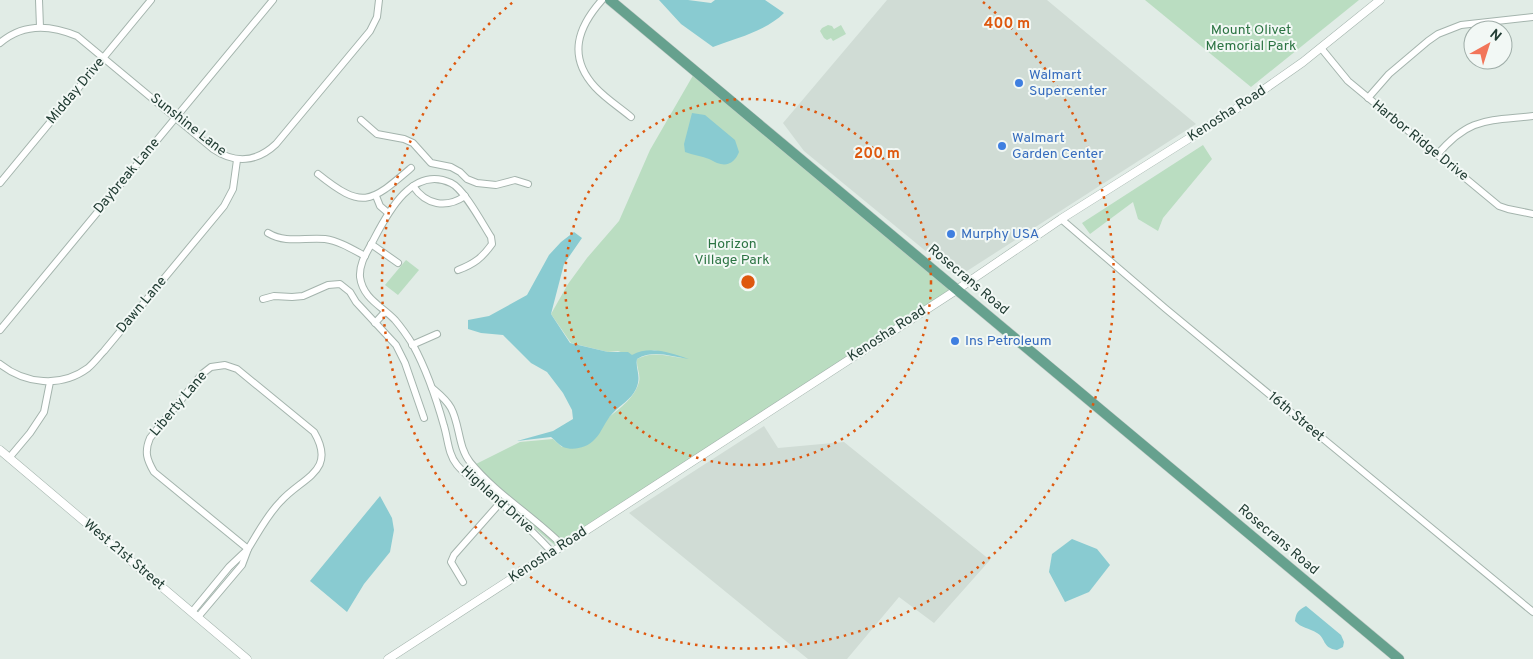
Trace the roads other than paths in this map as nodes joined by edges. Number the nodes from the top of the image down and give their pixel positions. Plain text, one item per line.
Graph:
1 (39, 0) edge
2 (151, 0) edge
3 (273, 0) edge
4 (379, 0) edge
5 (602, 0) edge
6 (610, 0) edge
7 (1380, 0) edge
8 (1533, 17) edge
9 (40, 27) junction
10 (0, 43) edge
11 (1321, 48) junction
12 (104, 58) junction
13 (1368, 98) junction
14 (1533, 116) edge
15 (631, 117) dead end
16 (176, 118) junction
17 (361, 120) dead end
18 (1438, 155) junction
19 (238, 160) junction
20 (447, 167) junction
21 (411, 168) dead end
22 (318, 174) dead end
23 (443, 180) junction
24 (0, 182) edge
25 (528, 184) dead end
26 (414, 186) junction
27 (376, 196) junction
28 (465, 196) junction
29 (387, 212) junction
30 (1533, 214) edge
31 (1061, 219) junction
32 (268, 233) dead end
33 (371, 244) junction
34 (365, 256) junction
35 (398, 263) dead end
36 (458, 270) dead end
37 (958, 289) junction
38 (263, 299) dead end
39 (385, 312) junction
40 (375, 323) junction
41 (0, 330) edge
42 (437, 334) dead end
43 (412, 345) junction
44 (0, 364) edge
45 (50, 382) junction
46 (431, 387) junction
47 (424, 418) dead end
48 (0, 450) edge
49 (9, 458) junction
50 (500, 502) junction
51 (562, 546) junction
52 (248, 549) junction
53 (552, 552) junction
54 (462, 582) dead end
55 (1533, 612) edge
56 (195, 615) junction
57 (247, 659) edge
58 (388, 659) edge
59 (1399, 659) edge

1 - 9 street
2 - 12 street, Midday Drive
3 - 16 street, Daybreak Lane
4 - 19 street, Sunshine Lane
5 - 15 street
6 - 37 main road, Rosecrans Road
7 - 11 street, Kenosha Road
8 - 13 street
9 - 10 street, Sunshine Lane
9 - 12 street, Sunshine Lane
11 - 13 street, Harbor Ridge Drive
11 - 31 street, Kenosha Road
12 - 16 street, Sunshine Lane
12 - 24 street, Midday Drive
13 - 18 street, Harbor Ridge Drive
14 - 18 street
16 - 19 street, Sunshine Lane
16 - 41 street, Daybreak Lane
17 - 20 street
18 - 30 street, Harbor Ridge Drive
19 - 45 street, Dawn Lane
20 - 23 street
20 - 25 street
21 - 27 street
22 - 27 street
23 - 26 street, Highland Drive
23 - 28 street
26 - 28 street
26 - 29 street, Highland Drive
27 - 29 street
28 - 36 street
29 - 33 street, Highland Drive
31 - 37 street, Kenosha Road
31 - 55 street, 16th Street
32 - 34 street
33 - 34 street, Highland Drive
33 - 35 street
34 - 39 street, Highland Drive
37 - 51 street, Kenosha Road
37 - 59 main road, Rosecrans Road
38 - 40 street
39 - 40 street
39 - 43 street, Highland Drive
40 - 47 street
42 - 43 street
43 - 46 street, Highland Drive
44 - 45 street, Dawn Lane
45 - 49 street
46 - 50 street, Highland Drive
46 - 51 street, Highland Drive
48 - 49 street, West 21st Street
49 - 56 street, West 21st Street
50 - 53 street, Highland Drive
50 - 54 street
51 - 53 street, Kenosha Road
52 - 52 street, Liberty Lane
52 - 56 street, Liberty Lane
53 - 58 street, Kenosha Road
56 - 57 street, West 21st Street

